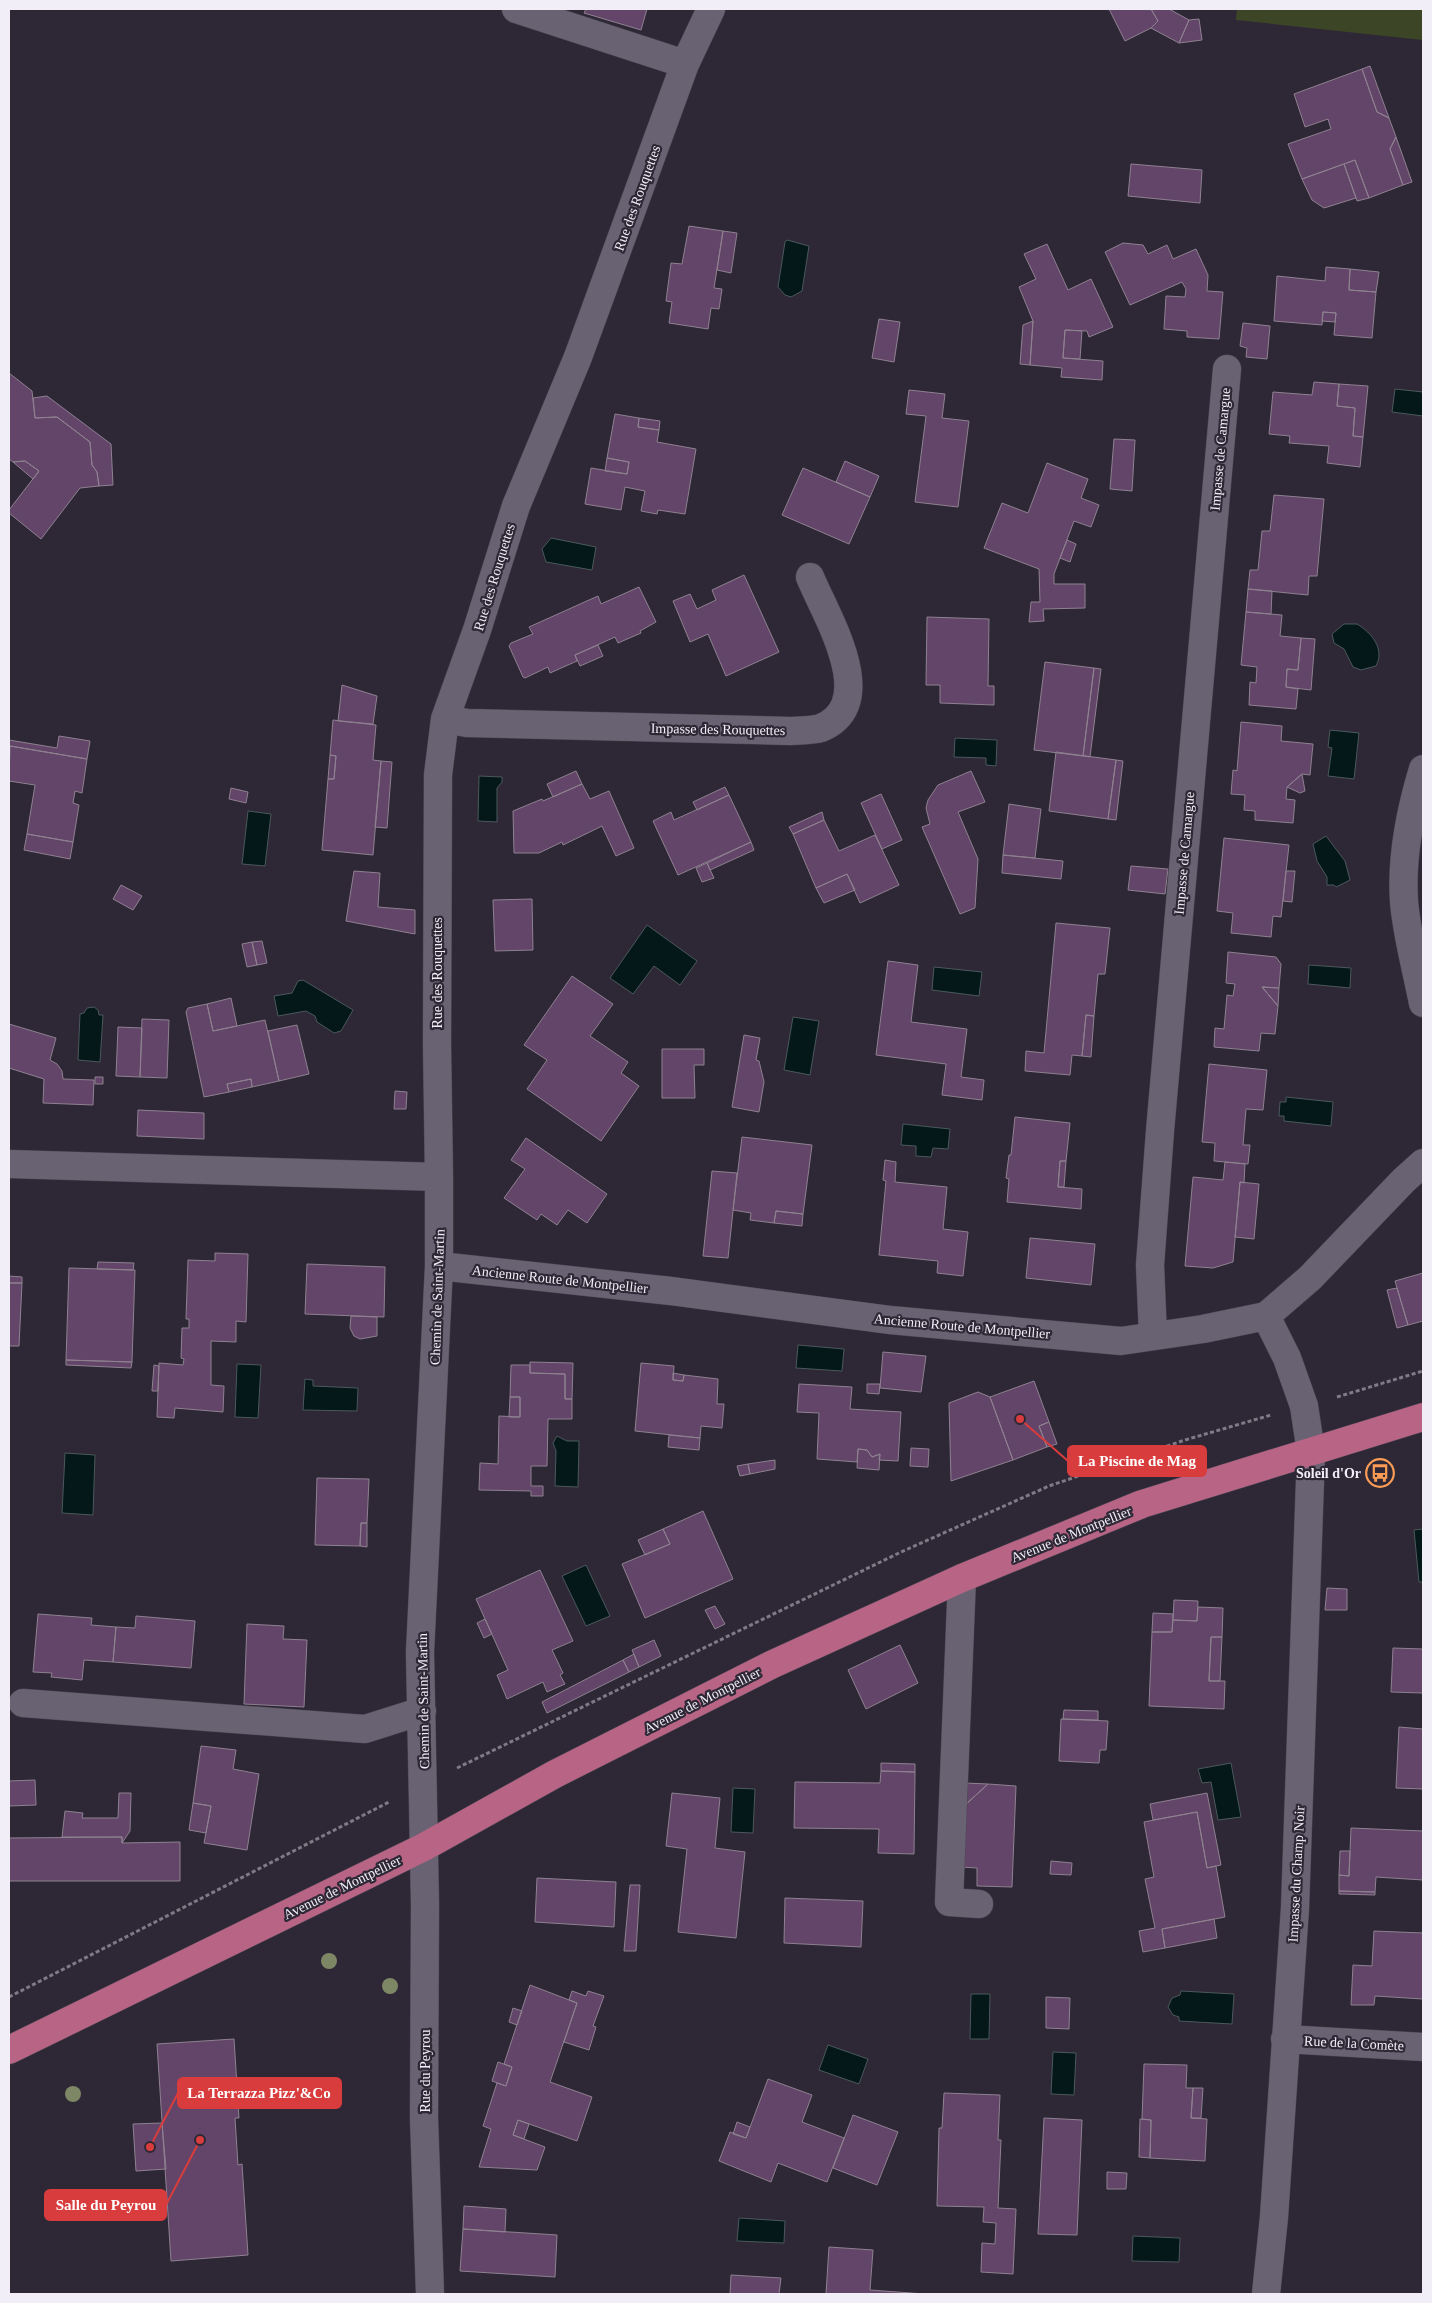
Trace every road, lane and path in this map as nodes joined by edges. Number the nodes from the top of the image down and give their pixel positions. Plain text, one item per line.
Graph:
1 (516, 9) edge
2 (712, 9) edge
3 (684, 64) junction
4 (1227, 370) dead end
5 (810, 577) dead end
6 (445, 718) junction
7 (1423, 769) edge
8 (1423, 1003) edge
9 (1423, 1163) edge
10 (9, 1164) edge
11 (439, 1176) junction
12 (439, 1266) junction
13 (1266, 1316) junction
14 (1153, 1336) junction
15 (1423, 1416) edge
16 (1311, 1452) junction
17 (962, 1578) junction
18 (23, 1703) dead end
19 (422, 1711) junction
20 (424, 1847) junction
21 (979, 1904) dead end
22 (1285, 2039) junction
23 (1423, 2047) edge
24 (9, 2050) edge
25 (430, 2294) edge
26 (1266, 2294) edge

1 - 3 street
2 - 3 street, Rue des Rouquettes
3 - 6 street, Rue des Rouquettes
4 - 14 street, Impasse de Camargue
5 - 6 street, Impasse des Rouquettes
6 - 11 street, Rue des Rouquettes
7 - 8 street
9 - 13 street, Ancienne Route de Montpellier
10 - 11 street
11 - 12 street, Chemin de Saint-Martin
12 - 14 street, Ancienne Route de Montpellier
12 - 19 street, Chemin de Saint-Martin
13 - 14 street, Ancienne Route de Montpellier
13 - 16 street, Impasse du Champ Noir
15 - 16 main road, Avenue de Montpellier
16 - 17 main road, Avenue de Montpellier
16 - 22 street, Impasse du Champ Noir
17 - 20 main road, Avenue de Montpellier
17 - 21 street
18 - 19 street
19 - 20 street, Chemin de Saint-Martin
20 - 24 main road, Avenue de Montpellier
20 - 25 street, Rue du Peyrou
22 - 23 street, Rue de la Comète
22 - 26 street, Impasse du Champ Noir

